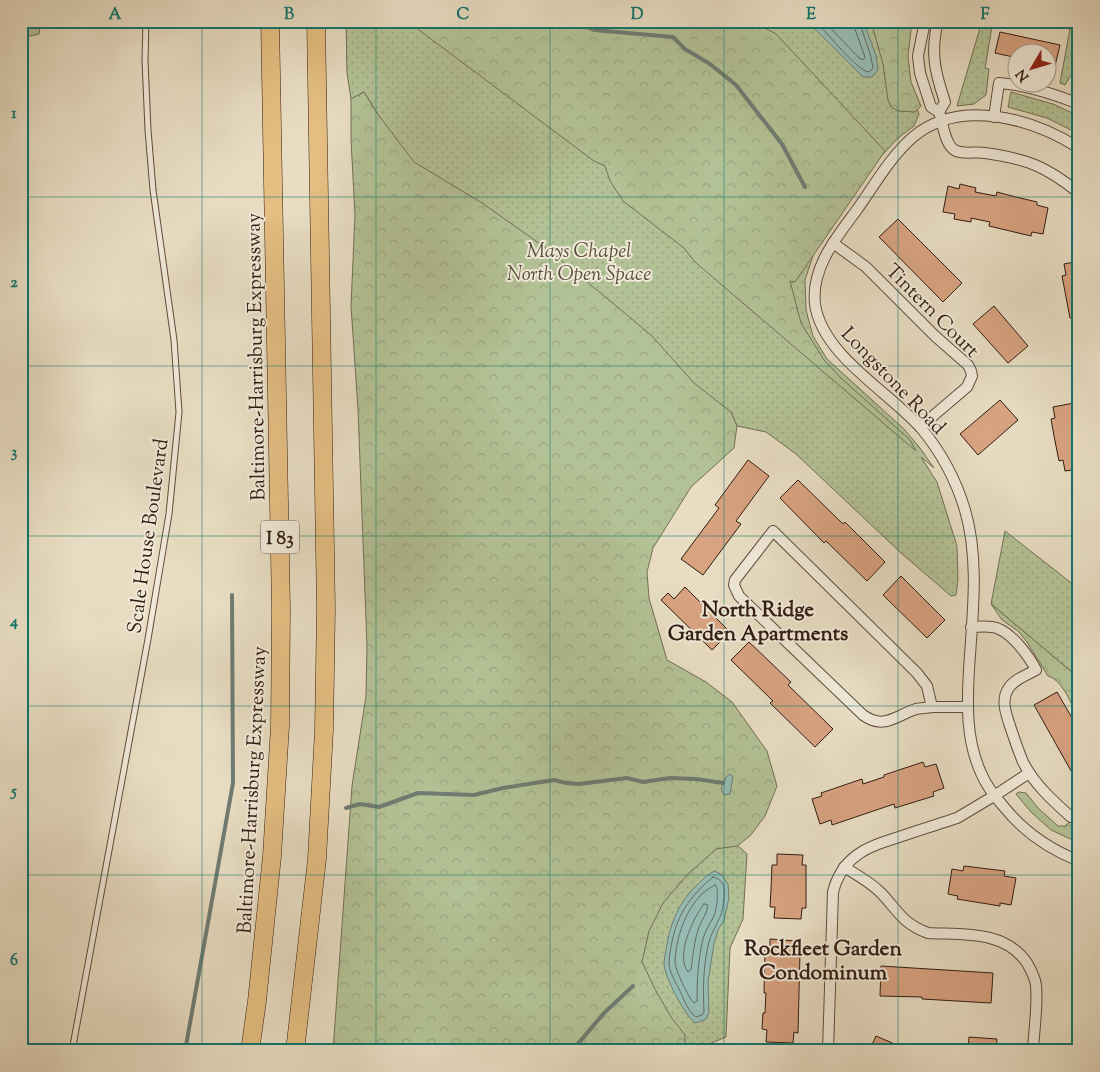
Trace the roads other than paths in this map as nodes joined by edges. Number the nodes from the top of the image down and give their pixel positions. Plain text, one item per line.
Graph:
1 (146, 21) edge
2 (270, 21) edge
3 (316, 21) edge
4 (924, 21) edge
5 (938, 21) edge
6 (1079, 104) edge
7 (940, 117) junction
8 (994, 117) junction
9 (1079, 148) edge
10 (1079, 193) edge
11 (832, 243) junction
12 (920, 427) junction
13 (971, 627) junction
14 (932, 707) junction
15 (967, 707) junction
16 (1029, 773) junction
17 (994, 796) junction
18 (1071, 817) dead end
19 (1079, 861) edge
20 (844, 867) junction
21 (72, 1051) edge
22 (250, 1051) edge
23 (295, 1051) edge
24 (828, 1051) edge
25 (1032, 1051) edge

1 - 21 lane, Scale House Boulevard
2 - 22 highway, Baltimore-Harrisburg Expressway / I 83
3 - 23 highway, I 83
4 - 7 street
5 - 7 street
6 - 8 street
7 - 8 street, Longstone Road
7 - 10 street
7 - 11 street, Longstone Road
8 - 9 street, Longstone Road
11 - 12 street, Longstone Road
11 - 12 street, Tintern Court
12 - 13 street, Longstone Road
13 - 15 street, Longstone Road
13 - 16 street
14 - 14 street
14 - 15 street
15 - 17 street, Longstone Road
16 - 17 street
16 - 18 street
17 - 19 street, Longstone Road
17 - 20 street
20 - 24 street
20 - 25 street

